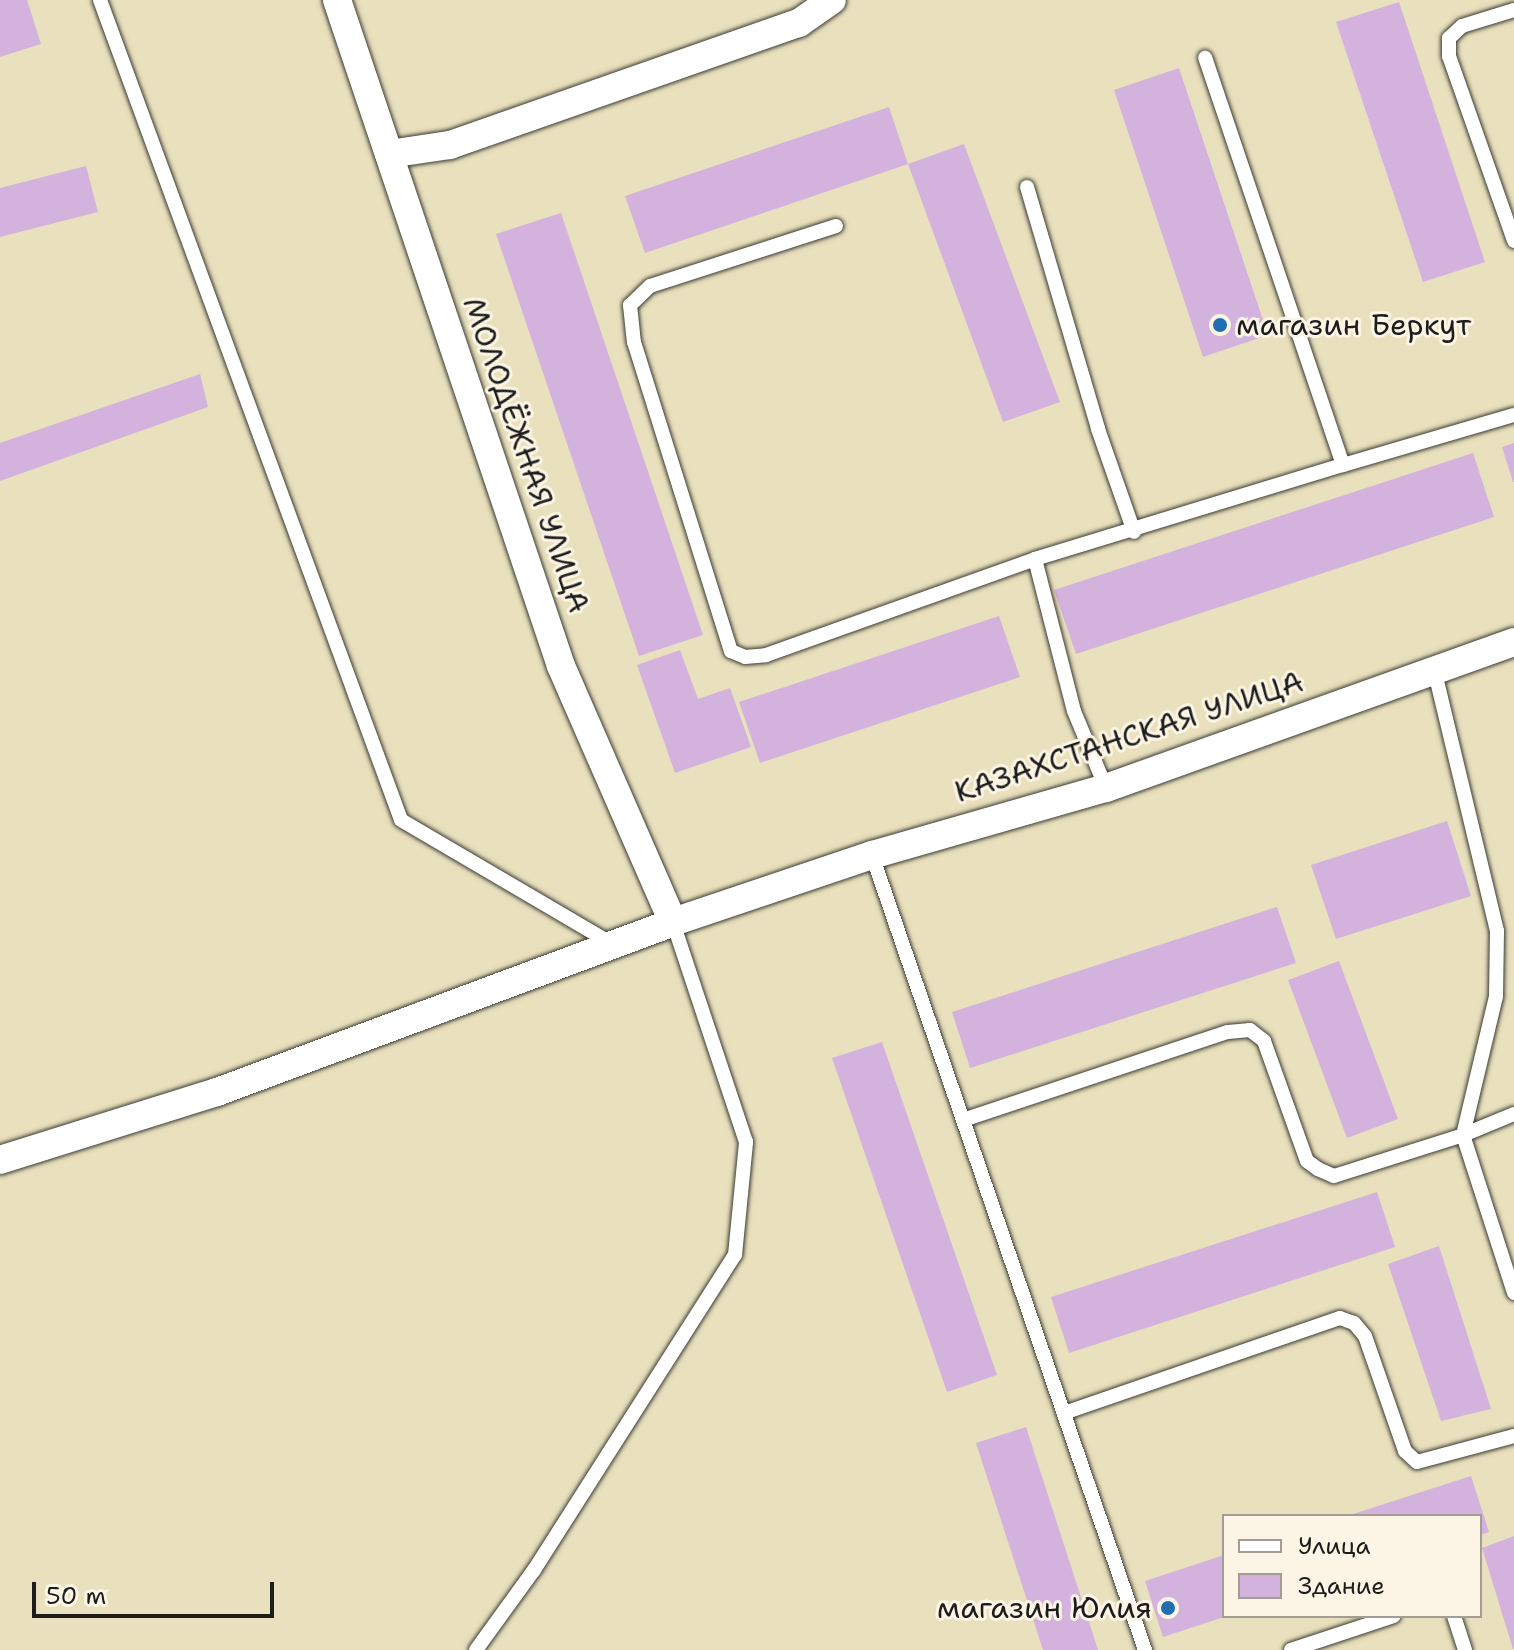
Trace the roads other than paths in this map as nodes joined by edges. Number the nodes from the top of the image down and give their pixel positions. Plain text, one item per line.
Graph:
1 (100, 0) edge
2 (337, 0) edge
3 (832, 0) edge
4 (1514, 10) edge
5 (1205, 58) dead end
6 (389, 154) junction
7 (1027, 187) dead end
8 (836, 226) dead end
9 (1514, 238) edge
10 (1514, 415) edge
11 (1343, 465) junction
12 (1134, 532) junction
13 (1035, 559) junction
14 (1514, 642) edge
15 (1433, 668) junction
16 (1106, 788) junction
17 (872, 855) junction
18 (673, 922) junction
19 (613, 944) junction
20 (1514, 1114) edge
21 (963, 1120) junction
22 (1463, 1135) junction
23 (0, 1160) edge
24 (1514, 1293) edge
25 (1064, 1413) junction
26 (1514, 1436) edge
27 (1388, 1618) edge
28 (1455, 1618) edge
29 (476, 1650) edge
30 (1145, 1650) edge
31 (1291, 1650) edge
32 (1465, 1650) edge

1 - 19 lane
2 - 6 street, МОЛОДЁЖНАЯ УЛИЦА
3 - 6 street
4 - 9 lane
5 - 11 lane
6 - 18 street, МОЛОДЁЖНАЯ УЛИЦА
7 - 12 lane
8 - 13 lane
10 - 11 lane
11 - 12 lane
12 - 13 lane
13 - 16 lane
14 - 15 street, КАЗАХСТАНСКАЯ УЛИЦА
15 - 16 street, КАЗАХСТАНСКАЯ УЛИЦА
15 - 22 lane
16 - 17 street, КАЗАХСТАНСКАЯ УЛИЦА
17 - 18 street, КАЗАХСТАНСКАЯ УЛИЦА
17 - 21 lane
18 - 19 street, КАЗАХСТАНСКАЯ УЛИЦА
18 - 29 lane
19 - 23 street, КАЗАХСТАНСКАЯ УЛИЦА
20 - 22 lane
21 - 22 lane
21 - 25 lane
22 - 24 lane
25 - 26 lane
25 - 30 lane
27 - 31 lane
28 - 32 lane

